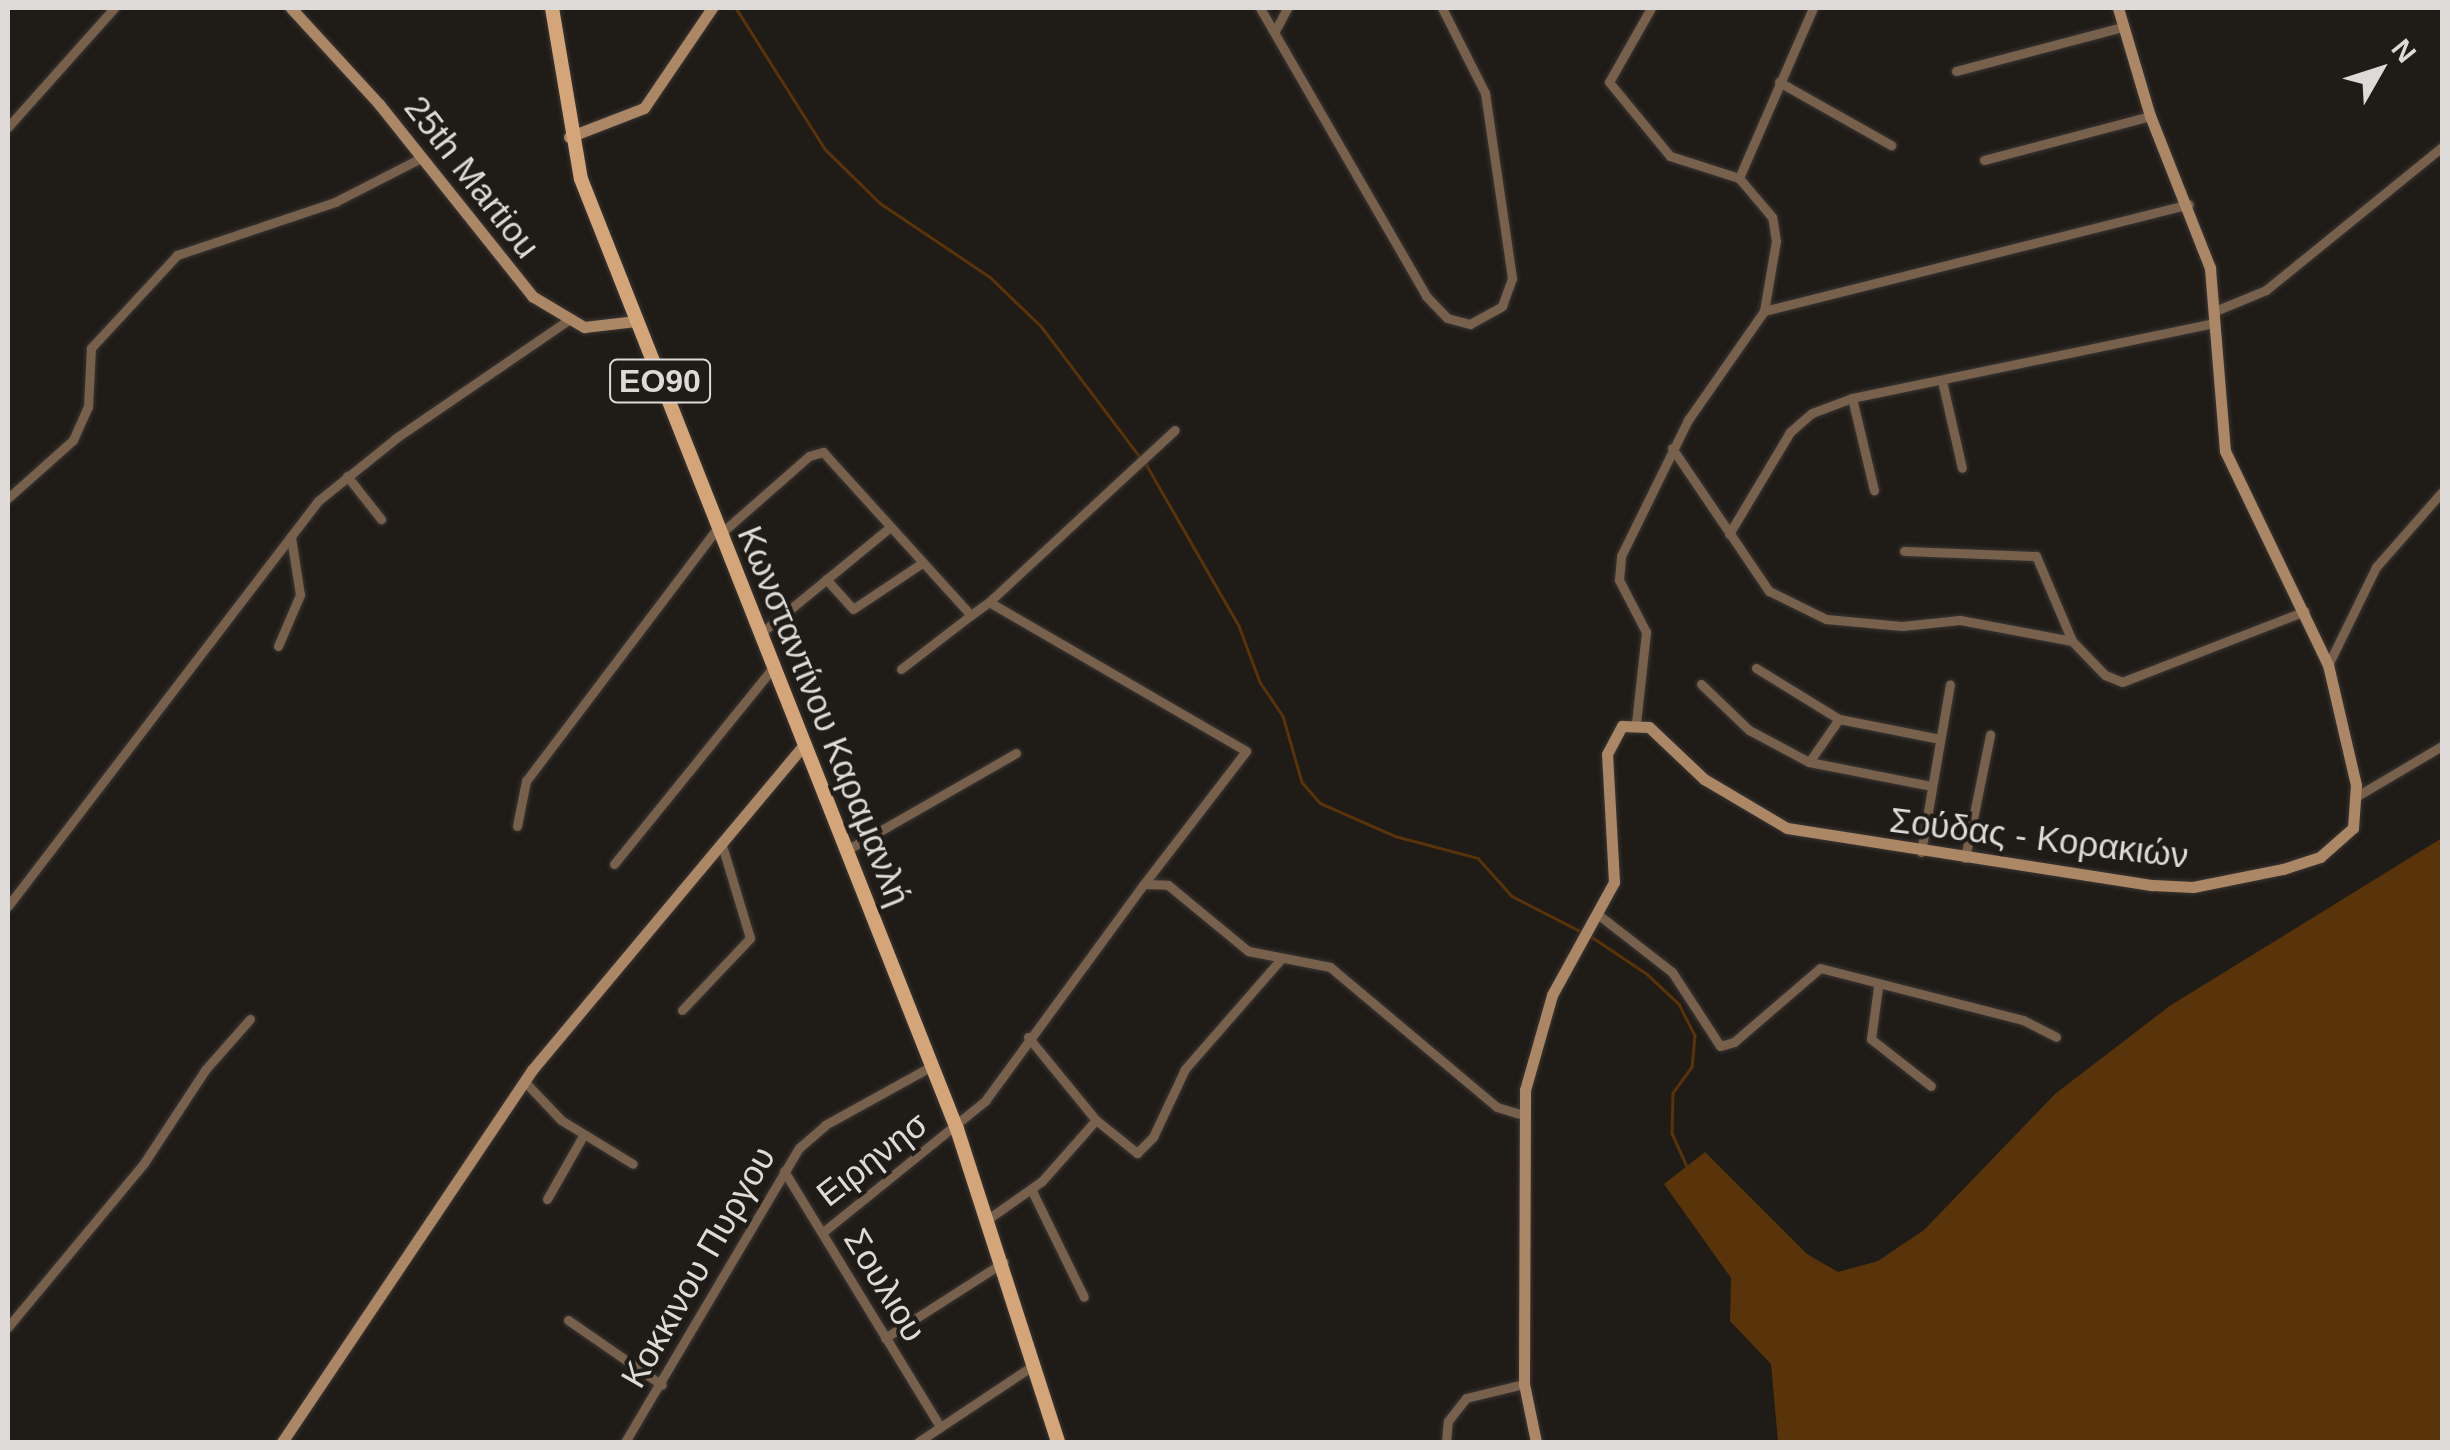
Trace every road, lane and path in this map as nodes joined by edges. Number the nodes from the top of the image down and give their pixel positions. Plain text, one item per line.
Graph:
1 (114, 8) edge
2 (291, 8) edge
3 (552, 8) edge
4 (712, 8) edge
5 (1260, 8) edge
6 (1287, 8) edge
7 (1442, 8) edge
8 (1651, 8) edge
9 (1813, 8) edge
10 (2118, 8) edge
11 (2122, 27) junction
12 (1275, 30) junction
13 (1956, 71) dead end
14 (1779, 82) junction
15 (2150, 116) junction
16 (8, 127) edge
17 (569, 138) junction
18 (1891, 144) dead end
19 (2442, 147) edge
20 (421, 158) junction
21 (1984, 160) dead end
22 (1739, 178) junction
23 (2188, 204) junction
24 (1764, 311) junction
25 (2215, 317) junction
26 (567, 320) junction
27 (636, 321) junction
28 (1942, 380) junction
29 (1852, 398) junction
30 (1175, 430) dead end
31 (1672, 448) junction
32 (1962, 468) dead end
33 (347, 476) junction
34 (1874, 490) dead end
35 (2442, 492) edge
36 (8, 498) edge
37 (381, 519) dead end
38 (889, 528) junction
39 (718, 532) junction
40 (1728, 534) junction
41 (291, 538) junction
42 (1904, 551) dead end
43 (922, 564) junction
44 (826, 579) junction
45 (988, 602) junction
46 (2304, 611) junction
47 (971, 615) junction
48 (758, 634) junction
49 (2072, 642) junction
50 (278, 646) dead end
51 (2328, 665) junction
52 (773, 668) junction
53 (1756, 668) dead end
54 (901, 670) dead end
55 (1701, 684) dead end
56 (1950, 684) dead end
57 (1839, 719) junction
58 (1636, 723) junction
59 (1990, 735) dead end
60 (1940, 739) junction
61 (804, 745) junction
62 (2442, 746) edge
63 (1016, 754) dead end
64 (1809, 762) junction
65 (1931, 786) junction
66 (2357, 796) junction
67 (517, 826) dead end
68 (720, 842) junction
69 (845, 851) junction
70 (1921, 852) junction
71 (1965, 858) junction
72 (614, 864) dead end
73 (1144, 884) junction
74 (8, 906) edge
75 (1598, 920) junction
76 (1282, 958) junction
77 (1878, 987) junction
78 (682, 1010) dead end
79 (250, 1019) dead end
80 (1028, 1037) junction
81 (2056, 1038) dead end
82 (930, 1067) junction
83 (524, 1080) junction
84 (1931, 1086) dead end
85 (1523, 1115) junction
86 (1096, 1120) junction
87 (956, 1129) junction
88 (584, 1136) junction
89 (634, 1164) dead end
90 (784, 1171) junction
91 (1031, 1189) junction
92 (547, 1200) dead end
93 (988, 1219) junction
94 (822, 1233) junction
95 (1004, 1262) junction
96 (1084, 1297) dead end
97 (568, 1320) dead end
98 (8, 1327) edge
99 (885, 1338) junction
100 (1036, 1364) junction
101 (662, 1384) junction
102 (1524, 1384) junction
103 (940, 1427) junction
104 (282, 1442) edge
105 (625, 1442) edge
106 (918, 1442) edge
107 (1058, 1442) edge
108 (1446, 1442) edge
109 (1536, 1442) edge

1 - 16 street
2 - 20 main road, 25th Martiou
3 - 17 main road, Κωνσταντίνου Καραμανλή / ΕΟ90
4 - 17 main road
5 - 12 street
6 - 12 street
7 - 12 street
8 - 22 street
9 - 14 street
10 - 11 main road
11 - 13 street
11 - 15 main road
14 - 18 street
14 - 22 street
15 - 21 street
15 - 23 main road
17 - 27 main road, Κωνσταντίνου Καραμανλή / ΕΟ90
19 - 25 street
20 - 26 main road, 25th Martiou
20 - 36 street
22 - 24 street
23 - 24 street
23 - 25 main road
24 - 31 street
25 - 28 street
25 - 46 main road
26 - 27 main road
26 - 33 street
27 - 39 main road, Κωνσταντίνου Καραμανλή / ΕΟ90
28 - 29 street
28 - 32 street
29 - 34 street
29 - 40 street
30 - 45 street
31 - 40 street
31 - 58 street
33 - 37 street
33 - 41 street
35 - 51 street
38 - 39 street
38 - 43 street
38 - 44 street
39 - 48 main road, Κωνσταντίνου Καραμανλή / ΕΟ90
39 - 67 street
40 - 49 street
41 - 50 street
41 - 74 street
42 - 49 street
43 - 44 street
43 - 47 street
44 - 48 street
45 - 47 street
45 - 73 street, Ειρηνησ
46 - 49 street
46 - 51 main road
47 - 54 street
48 - 52 main road, Κωνσταντίνου Καραμανλή / ΕΟ90
51 - 66 main road
52 - 61 main road, Κωνσταντίνου Καραμανλή / ΕΟ90
52 - 72 street
53 - 57 street
55 - 64 street
56 - 60 street
57 - 60 street
57 - 64 street
58 - 70 main road, Σούδας - Κορακιών
58 - 75 main road
59 - 71 street
60 - 65 street
61 - 68 main road
61 - 69 main road, Κωνσταντίνου Καραμανλή / ΕΟ90
62 - 66 street
63 - 69 street
64 - 65 street
65 - 70 street
66 - 71 main road, Σούδας - Κορακιών
68 - 78 street
68 - 83 main road
69 - 82 main road, Κωνσταντίνου Καραμανλή / ΕΟ90
70 - 71 main road, Σούδας - Κορακιών
73 - 76 street
73 - 80 street, Ειρηνησ
75 - 77 street
75 - 85 main road
76 - 85 street
76 - 86 street
77 - 81 street
77 - 84 street
79 - 98 street
80 - 86 street
80 - 87 street, Ειρηνησ
82 - 87 main road, Κωνσταντίνου Καραμανλή / ΕΟ90
82 - 90 street, Κοκκινου Πυργου
83 - 88 street
83 - 104 main road
85 - 102 main road
86 - 91 street
87 - 93 main road, Κωνσταντίνου Καραμανλή / ΕΟ90
87 - 94 street, Ειρηνησ
88 - 89 street
88 - 92 street
90 - 94 street, Σουλιου
90 - 101 street, Κοκκινου Πυργου
91 - 93 street
91 - 96 street
93 - 95 main road, Κωνσταντίνου Καραμανλή / ΕΟ90
94 - 99 street, Σουλιου
95 - 99 street
95 - 100 main road, Κωνσταντίνου Καραμανλή / ΕΟ90
97 - 101 street
99 - 103 street, Σουλιου
100 - 103 street
100 - 107 main road, Κωνσταντίνου Καραμανλή / ΕΟ90
101 - 105 street, Κοκκινου Πυργου
102 - 108 street
102 - 109 main road
103 - 106 street

